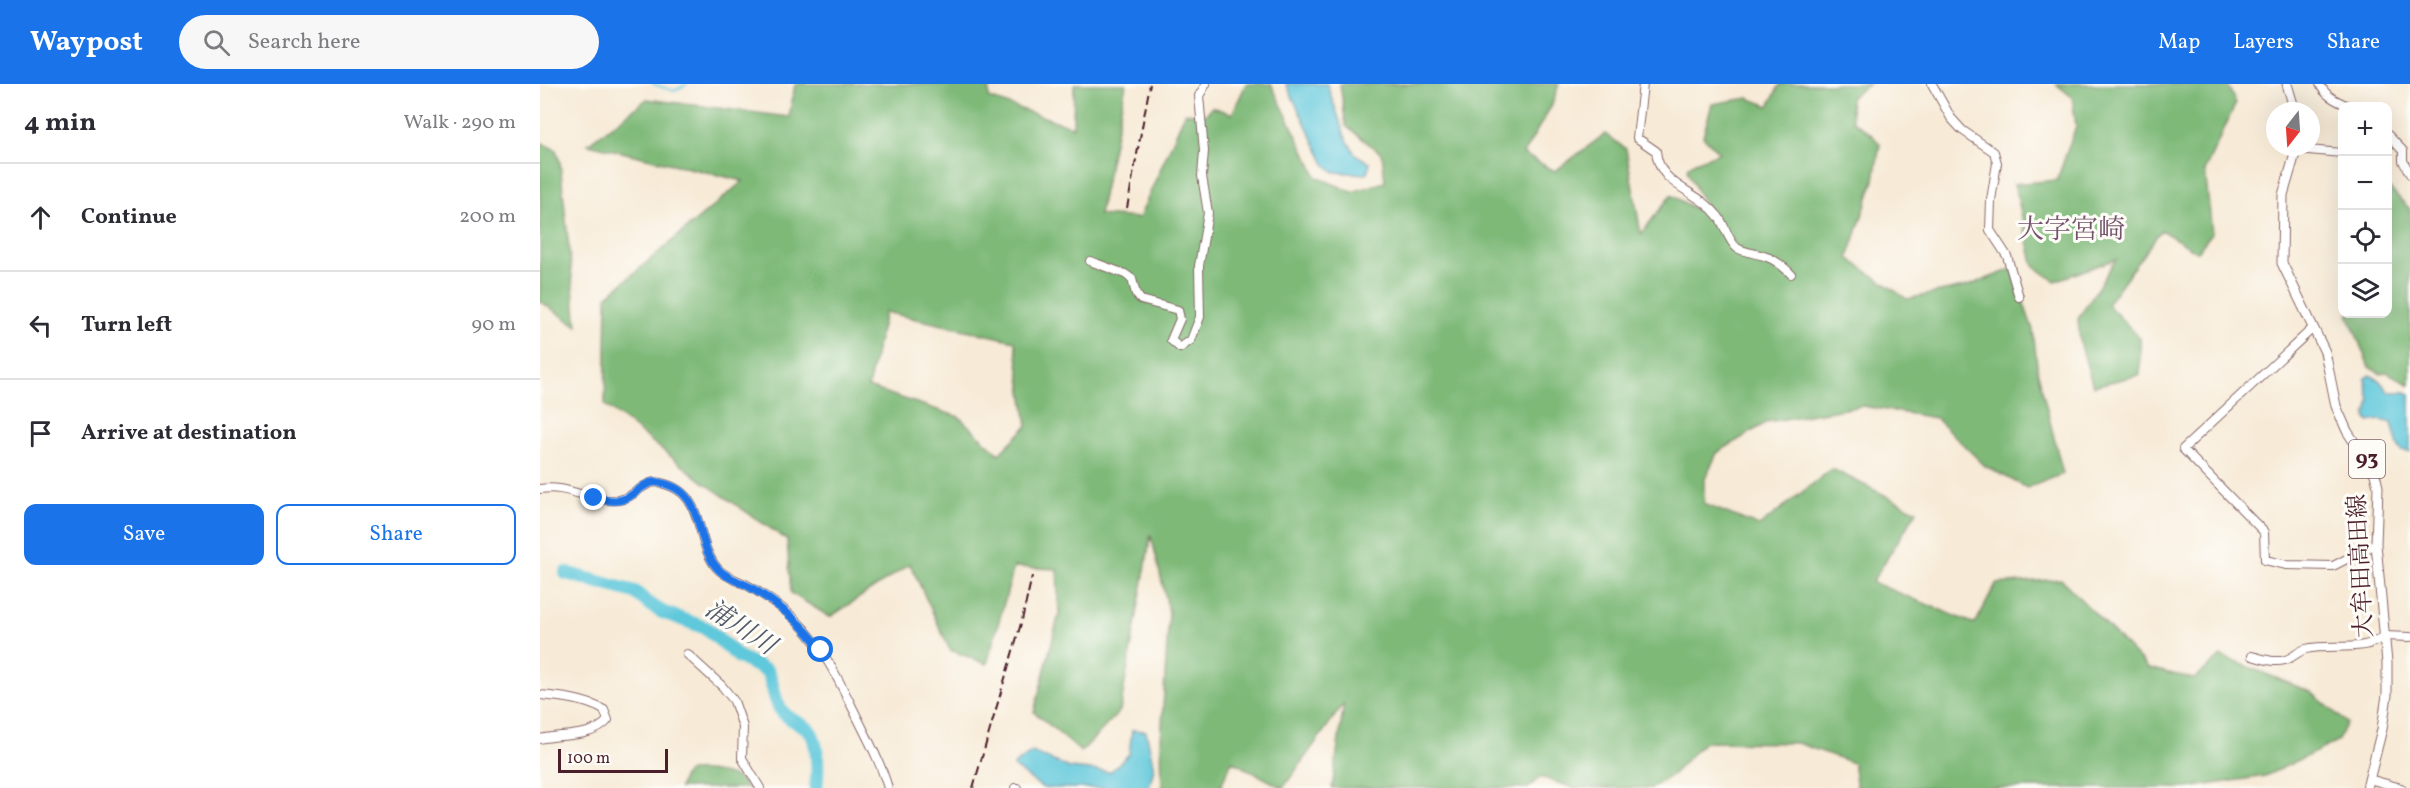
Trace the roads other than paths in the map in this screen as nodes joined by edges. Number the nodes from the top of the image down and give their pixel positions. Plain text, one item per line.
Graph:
1 (1206, 84) edge
2 (1643, 84) edge
3 (1932, 84) edge
4 (2287, 84) edge
5 (2320, 84) edge
6 (2292, 102) edge
7 (2338, 102) edge
8 (2392, 139) edge
9 (2320, 150) edge
10 (2338, 152) edge
11 (2295, 156) edge
12 (2410, 174) edge
13 (1090, 261) dead end
14 (1791, 274) dead end
15 (2019, 297) dead end
16 (2313, 328) junction
17 (540, 489) edge
18 (2376, 544) junction
19 (2384, 636) junction
20 (2410, 638) edge
21 (687, 654) dead end
22 (2252, 656) dead end
23 (540, 695) edge
24 (540, 739) edge
25 (2368, 783) edge
26 (2410, 786) edge
27 (760, 788) edge
28 (888, 788) edge
29 (2403, 788) edge

1 - 13 street
2 - 14 street
3 - 15 street
4 - 6 main road
5 - 7 street
8 - 12 street
9 - 10 street
11 - 16 main road, 大牟田高田線 / 93
16 - 18 main road, 大牟田高田線 / 93
16 - 18 street
17 - 28 street
18 - 19 main road, 大牟田高田線 / 93
19 - 20 street
19 - 22 street
19 - 25 main road, 大牟田高田線 / 93
21 - 27 street
23 - 24 street
25 - 29 street
26 - 29 street

